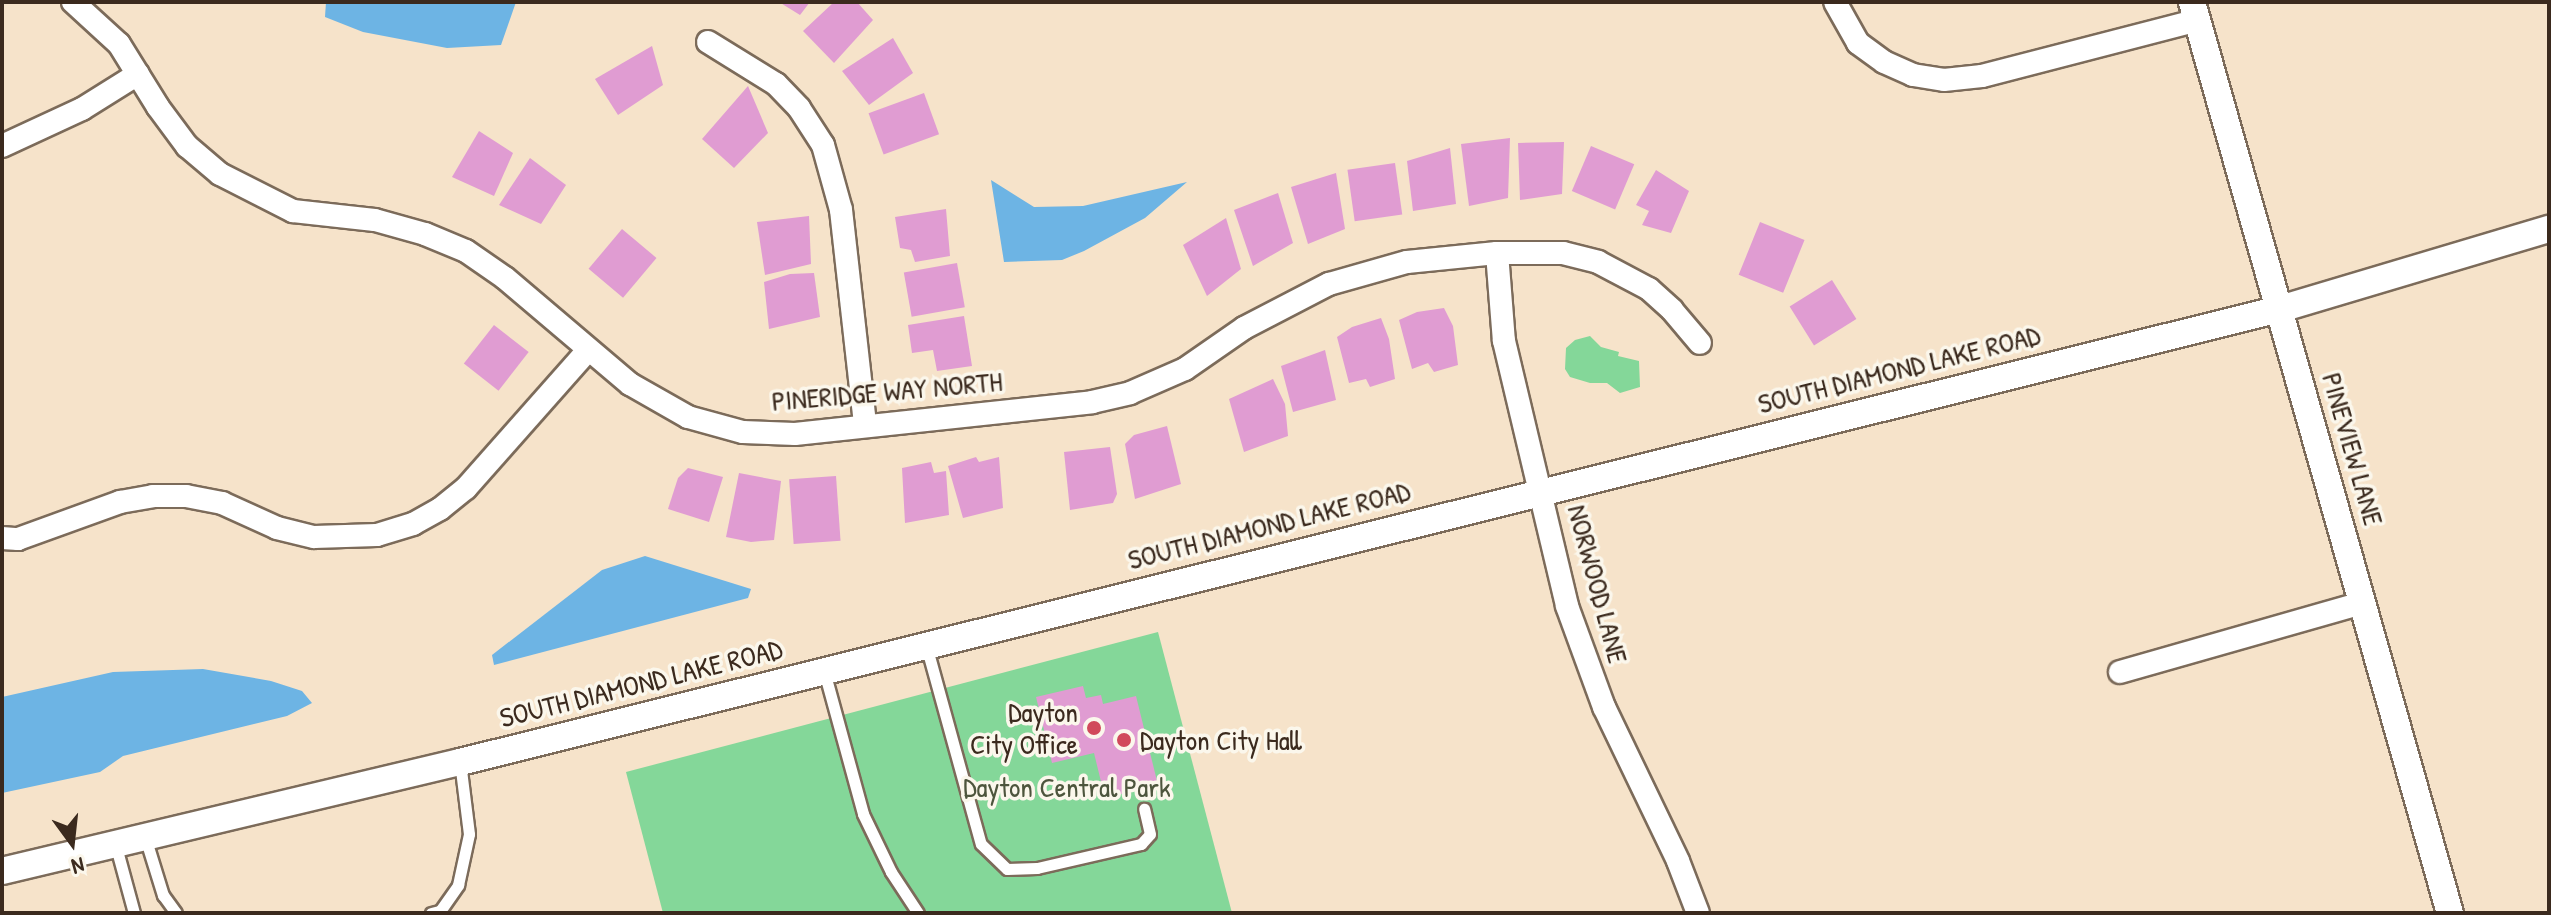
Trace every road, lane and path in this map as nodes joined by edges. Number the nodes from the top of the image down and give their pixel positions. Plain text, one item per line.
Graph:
1 (73, 2) edge
2 (1835, 2) edge
3 (2195, 11) edge
4 (708, 42) dead end
5 (138, 74) junction
6 (2, 146) edge
7 (2549, 229) edge
8 (1497, 253) junction
9 (2280, 309) junction
10 (1700, 343) dead end
11 (587, 351) junction
12 (865, 425) junction
13 (1541, 490) junction
14 (2, 538) edge
15 (2363, 603) junction
16 (926, 645) junction
17 (824, 671) junction
18 (2120, 672) dead end
19 (460, 762) junction
20 (1144, 809) dead end
21 (144, 836) junction
22 (115, 843) junction
23 (2, 871) edge
24 (134, 913) edge
25 (176, 913) edge
26 (431, 913) edge
27 (918, 913) edge
28 (1698, 913) edge
29 (2450, 913) edge

1 - 5 street, PINERIDGE WAY NORTH
2 - 3 street
3 - 9 street, PINEVIEW LANE
4 - 12 street
5 - 6 street
5 - 11 street, PINERIDGE WAY NORTH
7 - 9 street, SOUTH DIAMOND LAKE ROAD
8 - 10 street, PINERIDGE WAY NORTH
8 - 12 street, PINERIDGE WAY NORTH
8 - 13 street, NORWOOD LANE
9 - 13 street, SOUTH DIAMOND LAKE ROAD
9 - 15 street, PINEVIEW LANE
11 - 12 street, PINERIDGE WAY NORTH
11 - 14 street
13 - 16 street, SOUTH DIAMOND LAKE ROAD
13 - 28 street, NORWOOD LANE
15 - 18 street
15 - 29 street, PINEVIEW LANE
16 - 17 street, SOUTH DIAMOND LAKE ROAD
16 - 20 lane
17 - 19 street, SOUTH DIAMOND LAKE ROAD
17 - 27 lane
19 - 21 street, SOUTH DIAMOND LAKE ROAD
19 - 26 lane
21 - 22 street, SOUTH DIAMOND LAKE ROAD
21 - 25 lane
22 - 23 street, SOUTH DIAMOND LAKE ROAD
22 - 24 lane

